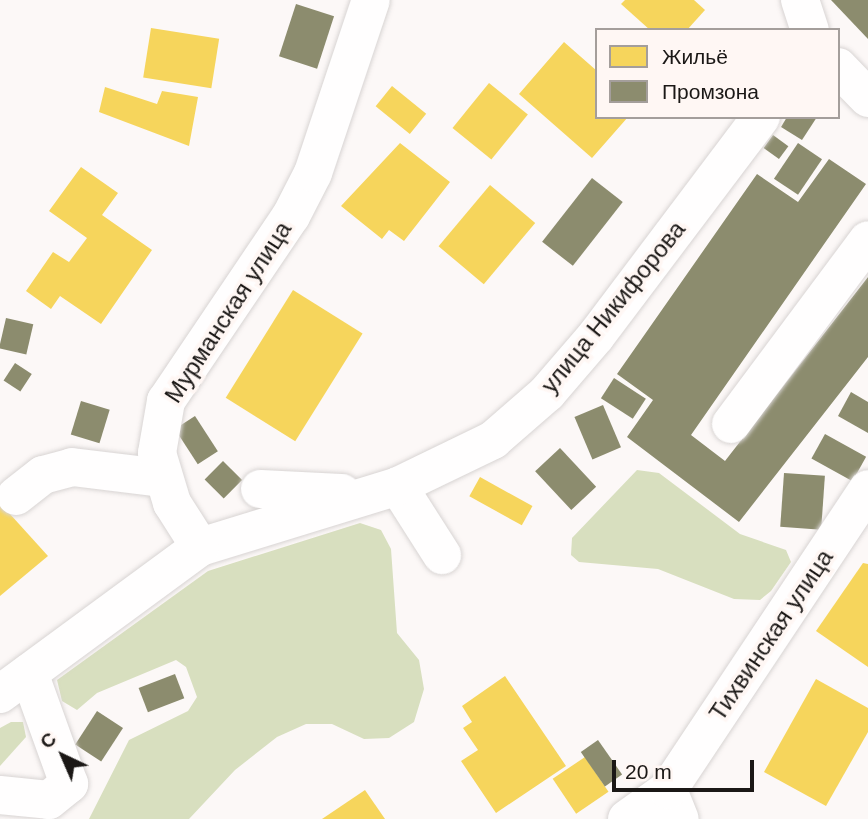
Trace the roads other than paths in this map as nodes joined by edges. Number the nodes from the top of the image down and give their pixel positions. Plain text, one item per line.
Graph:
1 (371, 0) edge
2 (800, 0) edge
3 (809, 28) edge
4 (840, 69) edge
5 (868, 98) edge
6 (759, 119) edge
7 (868, 240) edge
8 (731, 424) dead end
9 (163, 478) junction
10 (260, 489) dead end
11 (868, 489) edge
12 (385, 490) junction
13 (16, 496) dead end
14 (200, 547) junction
15 (442, 555) dead end
16 (15, 684) edge
17 (0, 795) edge
18 (674, 804) edge
19 (627, 819) edge

1 - 9 lane, Мурманская улица
2 - 3 lane
4 - 5 lane
6 - 12 lane, улица Никифорова
7 - 8 lane
9 - 13 lane
9 - 14 lane, Мурманская улица
10 - 12 lane
11 - 18 lane, Тихвинская улица
12 - 14 lane, улица Никифорова
12 - 15 lane
14 - 16 lane
16 - 17 lane
18 - 19 lane

